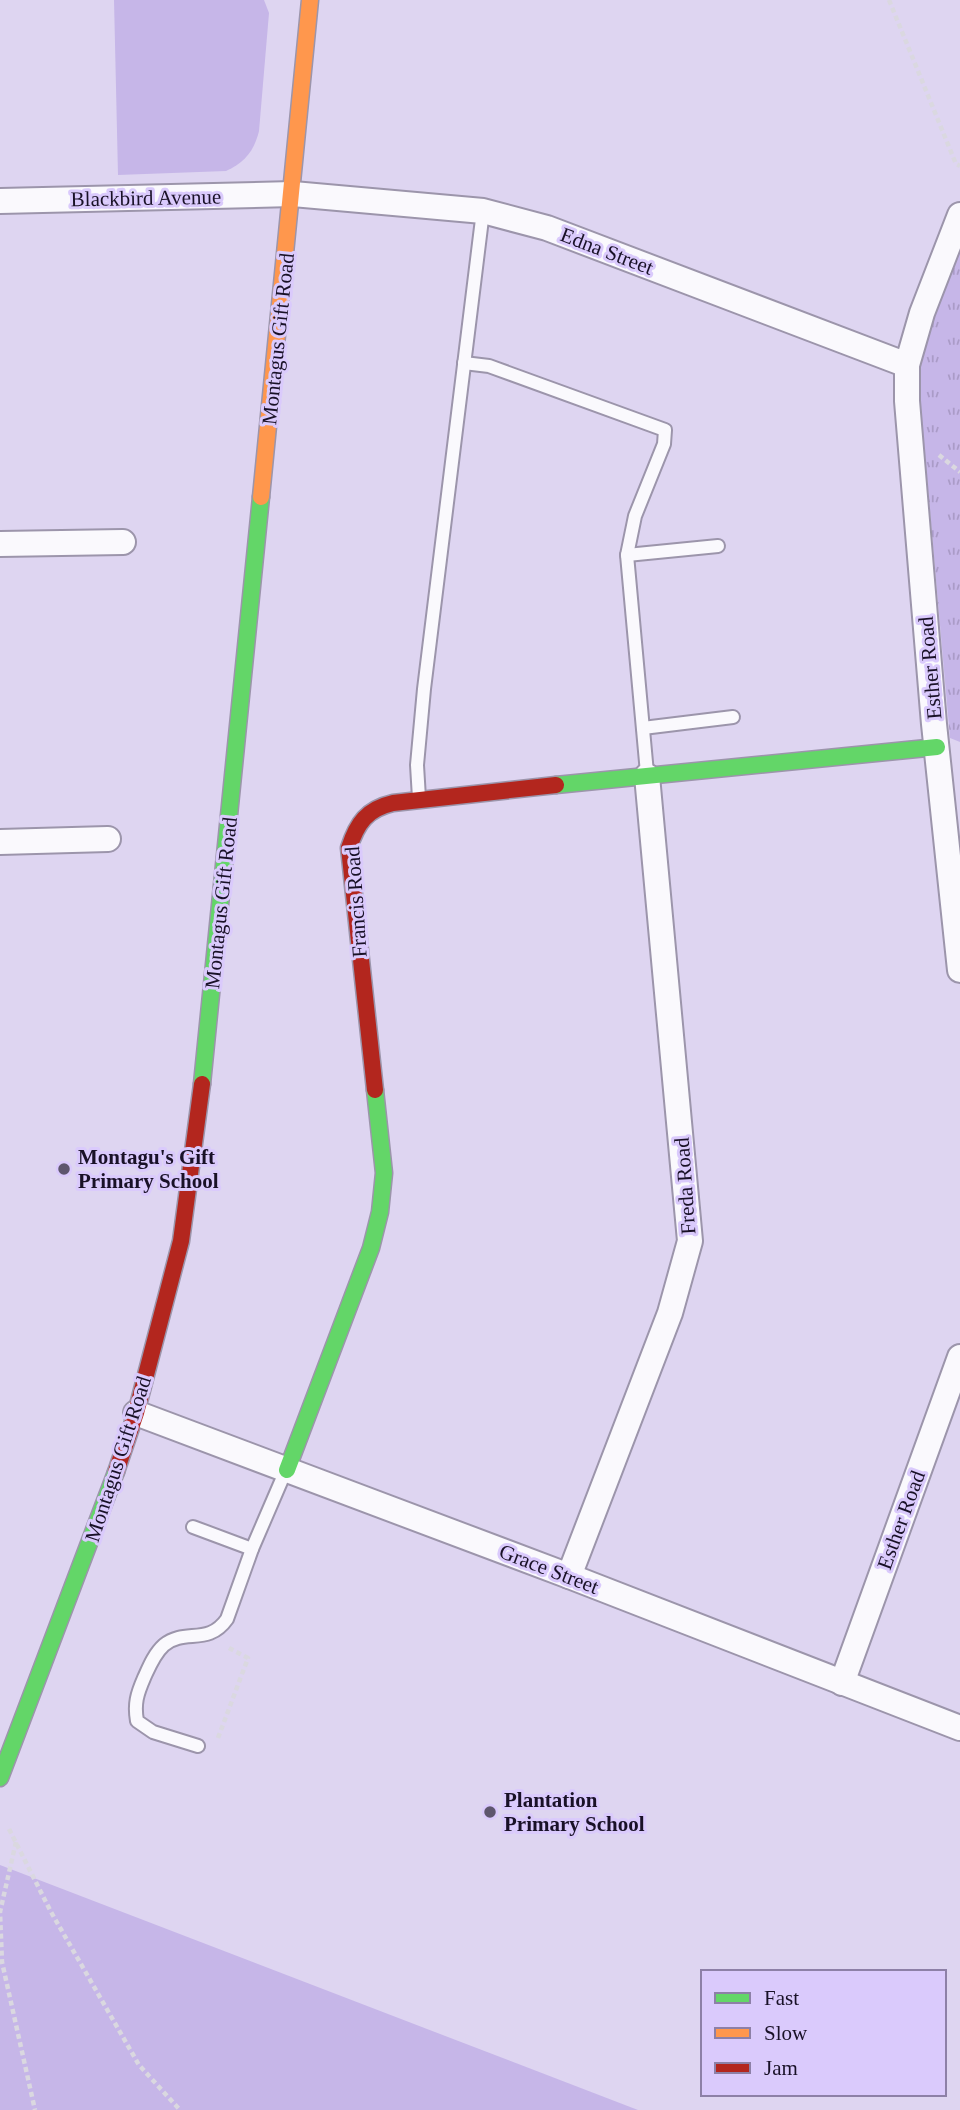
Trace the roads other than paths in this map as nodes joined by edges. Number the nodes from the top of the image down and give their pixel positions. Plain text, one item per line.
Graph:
1 (310, 0) edge
2 (293, 194) junction
3 (0, 201) edge
4 (483, 211) junction
5 (960, 215) edge
6 (464, 363) junction
7 (907, 365) junction
8 (123, 542) dead end
9 (0, 544) edge
10 (718, 546) dead end
11 (626, 555) junction
12 (733, 717) dead end
13 (643, 727) junction
14 (937, 747) junction
15 (648, 776) junction
16 (419, 799) junction
17 (108, 839) dead end
18 (0, 842) edge
19 (960, 970) edge
20 (960, 1357) edge
21 (136, 1413) junction
22 (287, 1470) junction
23 (193, 1527) dead end
24 (252, 1549) junction
25 (569, 1576) junction
26 (842, 1683) junction
27 (960, 1728) edge
28 (198, 1746) road end
29 (0, 1778) edge

1 - 2 street, Montagus Gift Road
2 - 3 street, Blackbird Avenue
2 - 4 street, Edna Street
2 - 21 street, Montagus Gift Road
4 - 6 lane
4 - 7 street, Edna Street
5 - 7 street, Esther Road
6 - 11 lane
6 - 16 lane
7 - 14 street, Esther Road
8 - 9 street
10 - 11 lane
11 - 13 lane
12 - 13 lane
13 - 15 lane
14 - 15 street, Francis Road
14 - 19 street, Esther Road
15 - 16 street, Francis Road
15 - 25 street, Freda Road
16 - 22 street, Francis Road
17 - 18 street
20 - 26 street, Esther Road
21 - 22 street, Grace Street
21 - 29 street, Montagus Gift Road
22 - 24 lane
22 - 25 street, Grace Street
23 - 24 lane
24 - 28 lane
25 - 26 street, Grace Street
26 - 27 street, Grace Street

